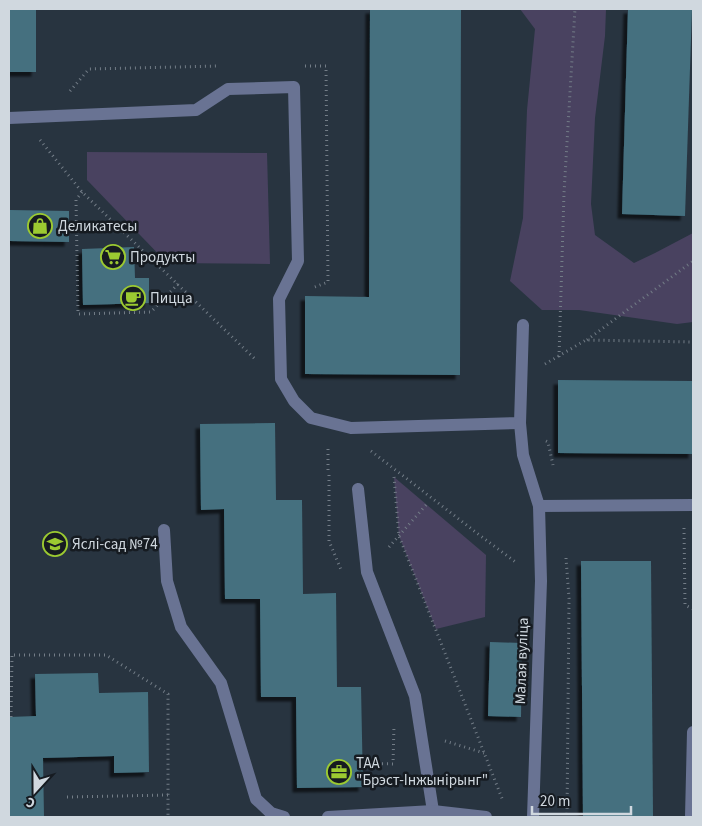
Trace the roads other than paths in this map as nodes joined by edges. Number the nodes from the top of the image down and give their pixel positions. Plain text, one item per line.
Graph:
1 (9, 118) edge
2 (524, 325) dead end
3 (520, 423) junction
4 (358, 490) dead end
5 (689, 505) edge
6 (540, 506) junction
7 (164, 530) dead end
8 (693, 732) edge
9 (432, 811) junction
10 (284, 817) edge
11 (328, 817) edge
12 (486, 817) edge
13 (533, 817) edge
14 (691, 817) edge

1 - 3 street
2 - 3 street, Малая вуліца
3 - 6 street, Малая вуліца
4 - 9 street
5 - 6 street
6 - 13 street, Малая вуліца
7 - 10 street
8 - 14 street
9 - 11 street
9 - 12 street

